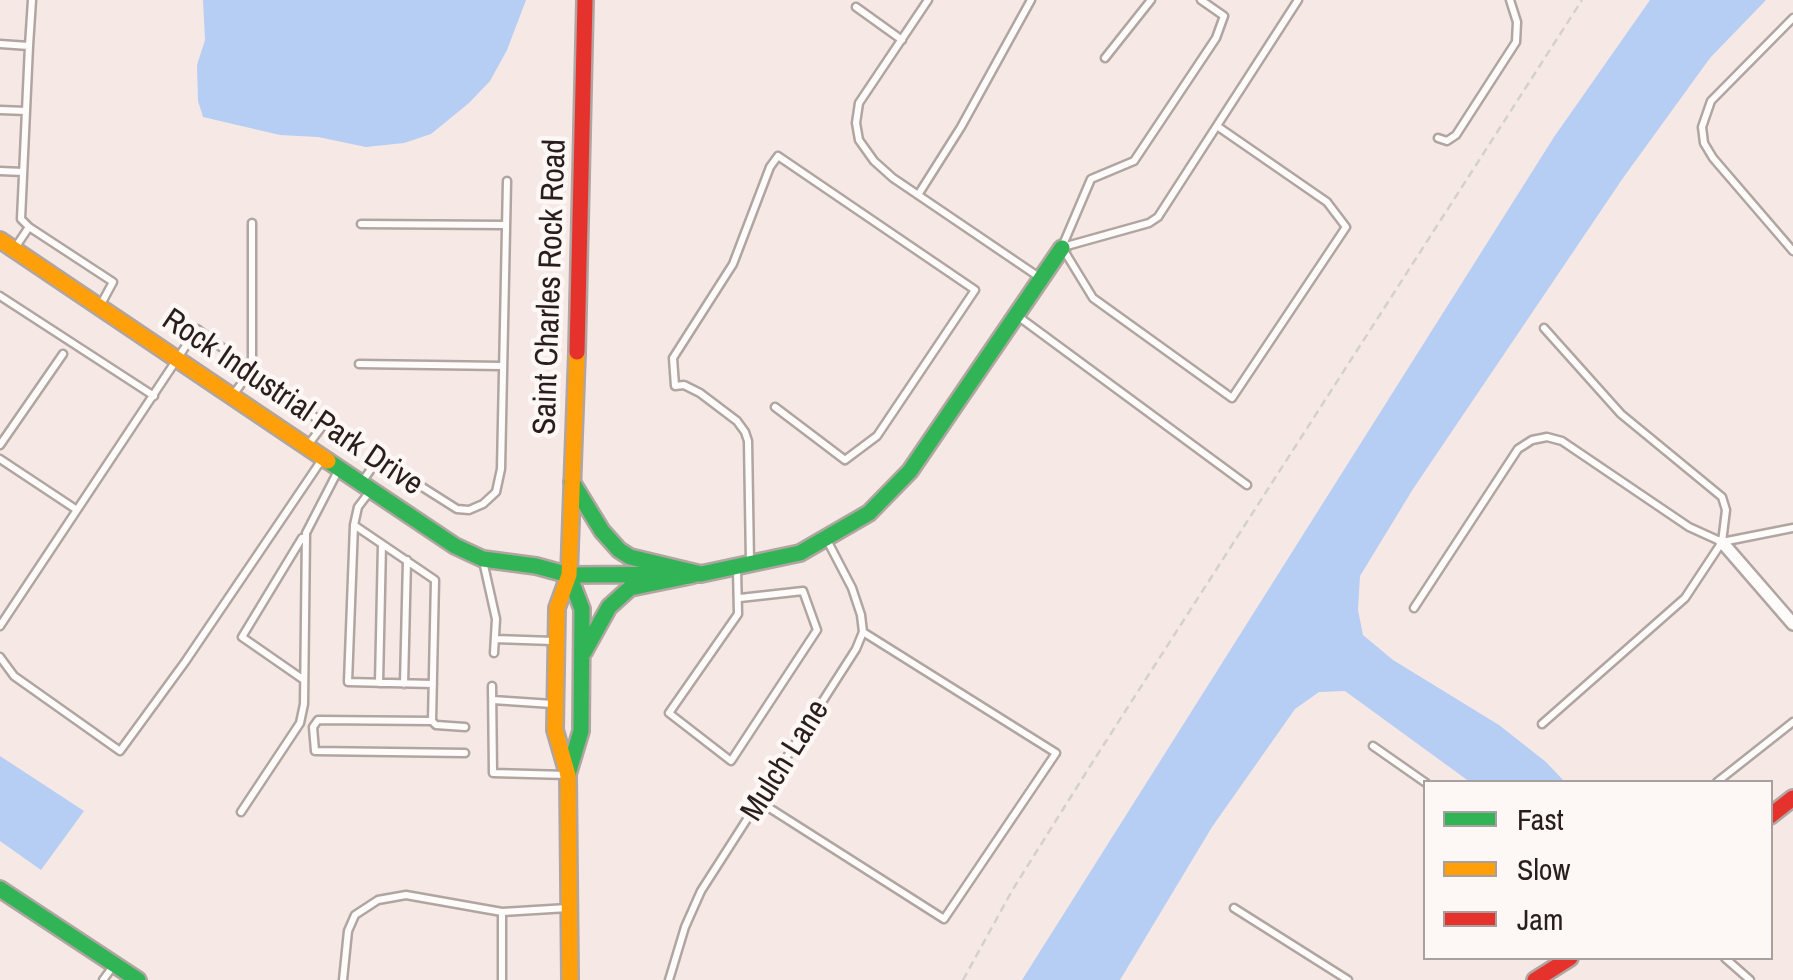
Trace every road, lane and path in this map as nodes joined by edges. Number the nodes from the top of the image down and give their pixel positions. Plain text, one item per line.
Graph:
1 (32, 0) edge
2 (585, 0) edge
3 (928, 0) edge
4 (1031, 0) edge
5 (1151, 0) edge
6 (1202, 0) edge
7 (1298, 0) edge
8 (1510, 0) edge
9 (1582, 0) edge
10 (856, 7) dead end
11 (1793, 18) edge
12 (902, 40) junction
13 (0, 44) edge
14 (29, 46) junction
15 (1106, 58) dead end
16 (0, 110) edge
17 (26, 111) junction
18 (1217, 126) junction
19 (1438, 138) dead end
20 (0, 172) edge
21 (23, 172) junction
22 (506, 181) dead end
23 (918, 195) junction
24 (252, 223) dead end
25 (361, 224) dead end
26 (506, 225) junction
27 (30, 227) junction
28 (7, 245) edge
29 (1062, 248) junction
30 (1793, 251) edge
31 (1041, 278) junction
32 (0, 296) edge
33 (99, 307) junction
34 (1016, 315) junction
35 (1544, 328) dead end
36 (63, 354) dead end
37 (176, 358) junction
38 (359, 364) dead end
39 (503, 366) junction
40 (252, 368) junction
41 (154, 396) junction
42 (232, 396) junction
43 (775, 407) dead end
44 (0, 445) edge
45 (307, 446) junction
46 (324, 457) junction
47 (0, 459) edge
48 (340, 468) junction
49 (572, 481) junction
50 (1248, 485) dead end
51 (366, 486) junction
52 (77, 510) junction
53 (354, 525) junction
54 (1793, 528) edge
55 (306, 532) junction
56 (827, 540) junction
57 (1722, 542) junction
58 (382, 544) junction
59 (483, 559) junction
60 (407, 560) junction
61 (743, 567) junction
62 (702, 574) junction
63 (569, 575) junction
64 (740, 598) junction
65 (1414, 608) dead end
66 (1793, 624) edge
67 (0, 626) edge
68 (863, 632) junction
69 (495, 639) junction
70 (557, 641) junction
71 (494, 653) dead end
72 (0, 656) edge
73 (581, 656) junction
74 (304, 680) junction
75 (379, 683) junction
76 (404, 684) junction
77 (433, 684) junction
78 (492, 686) dead end
79 (494, 700) junction
80 (556, 704) junction
81 (432, 721) junction
82 (1793, 722) edge
83 (1542, 724) dead end
84 (465, 727) dead end
85 (1373, 746) dead end
86 (466, 753) dead end
87 (568, 774) junction
88 (1720, 780) edge
89 (1423, 781) edge
90 (1793, 798) edge
91 (760, 802) junction
92 (241, 812) dead end
93 (1773, 814) edge
94 (0, 889) edge
95 (570, 908) junction
96 (1234, 908) dead end
97 (502, 912) junction
98 (1567, 960) edge
99 (1727, 960) edge
100 (114, 964) junction
101 (1538, 979) edge
102 (103, 980) edge
103 (138, 980) edge
104 (343, 980) edge
105 (502, 980) edge
106 (570, 980) edge
107 (669, 980) edge
108 (963, 980) edge
109 (1348, 980) edge
110 (1750, 980) edge

1 - 14 lane
2 - 49 main road, Saint Charles Rock Road
3 - 12 lane
4 - 23 lane
5 - 15 lane
6 - 29 lane
7 - 18 lane
8 - 19 lane
9 - 108 path
10 - 12 lane
11 - 30 lane
12 - 23 lane
13 - 14 lane
14 - 17 lane
16 - 17 lane
17 - 21 lane
18 - 29 lane
18 - 29 lane
20 - 21 lane
21 - 27 lane
22 - 26 lane
23 - 31 lane
24 - 40 lane
25 - 26 lane
26 - 39 lane
27 - 28 lane
27 - 33 lane
28 - 33 main road, Rock Industrial Park Drive
29 - 31 main road
31 - 34 main road
32 - 41 lane
33 - 37 main road, Rock Industrial Park Drive
34 - 50 lane
34 - 56 main road
35 - 57 lane
36 - 44 lane
37 - 40 lane
37 - 41 lane
37 - 42 main road, Rock Industrial Park Drive
38 - 39 lane
39 - 51 lane
40 - 42 lane
40 - 45 lane
41 - 52 lane
42 - 45 main road, Rock Industrial Park Drive
43 - 61 lane
45 - 46 main road, Rock Industrial Park Drive
46 - 48 main road, Rock Industrial Park Drive
46 - 72 lane
47 - 52 lane
48 - 51 main road, Rock Industrial Park Drive
48 - 55 lane
49 - 62 main road
49 - 63 main road, Saint Charles Rock Road
51 - 53 lane
51 - 59 main road, Rock Industrial Park Drive
52 - 67 lane
53 - 58 lane
53 - 75 lane
54 - 57 lane
55 - 74 lane
55 - 74 lane
56 - 61 main road
56 - 68 lane
57 - 65 lane
57 - 66 street
57 - 83 lane
58 - 60 lane
58 - 75 lane
59 - 63 main road, Rock Industrial Park Drive
59 - 69 lane
60 - 76 lane
60 - 77 lane
61 - 62 main road
61 - 64 lane
62 - 63 main road, Rock Industrial Park Drive
62 - 73 main road
63 - 70 main road, Saint Charles Rock Road
63 - 73 main road, Saint Charles Rock Road
64 - 64 lane
68 - 91 lane, Mulch Lane
68 - 91 lane
69 - 70 lane
69 - 71 lane
70 - 80 main road, Saint Charles Rock Road
73 - 87 main road, Saint Charles Rock Road
74 - 92 lane
75 - 76 lane
76 - 77 lane
77 - 81 lane
78 - 79 lane
79 - 80 lane
79 - 87 lane
80 - 87 main road, Saint Charles Rock Road
81 - 84 lane
81 - 86 lane
82 - 88 lane
85 - 89 lane
87 - 95 main road, Saint Charles Rock Road
90 - 93 main road
91 - 107 lane, Mulch Lane
94 - 100 main road
95 - 97 lane
95 - 106 main road, Saint Charles Rock Road
96 - 109 lane
97 - 104 lane
97 - 105 lane
98 - 101 main road
99 - 110 lane
100 - 102 lane
100 - 103 main road

